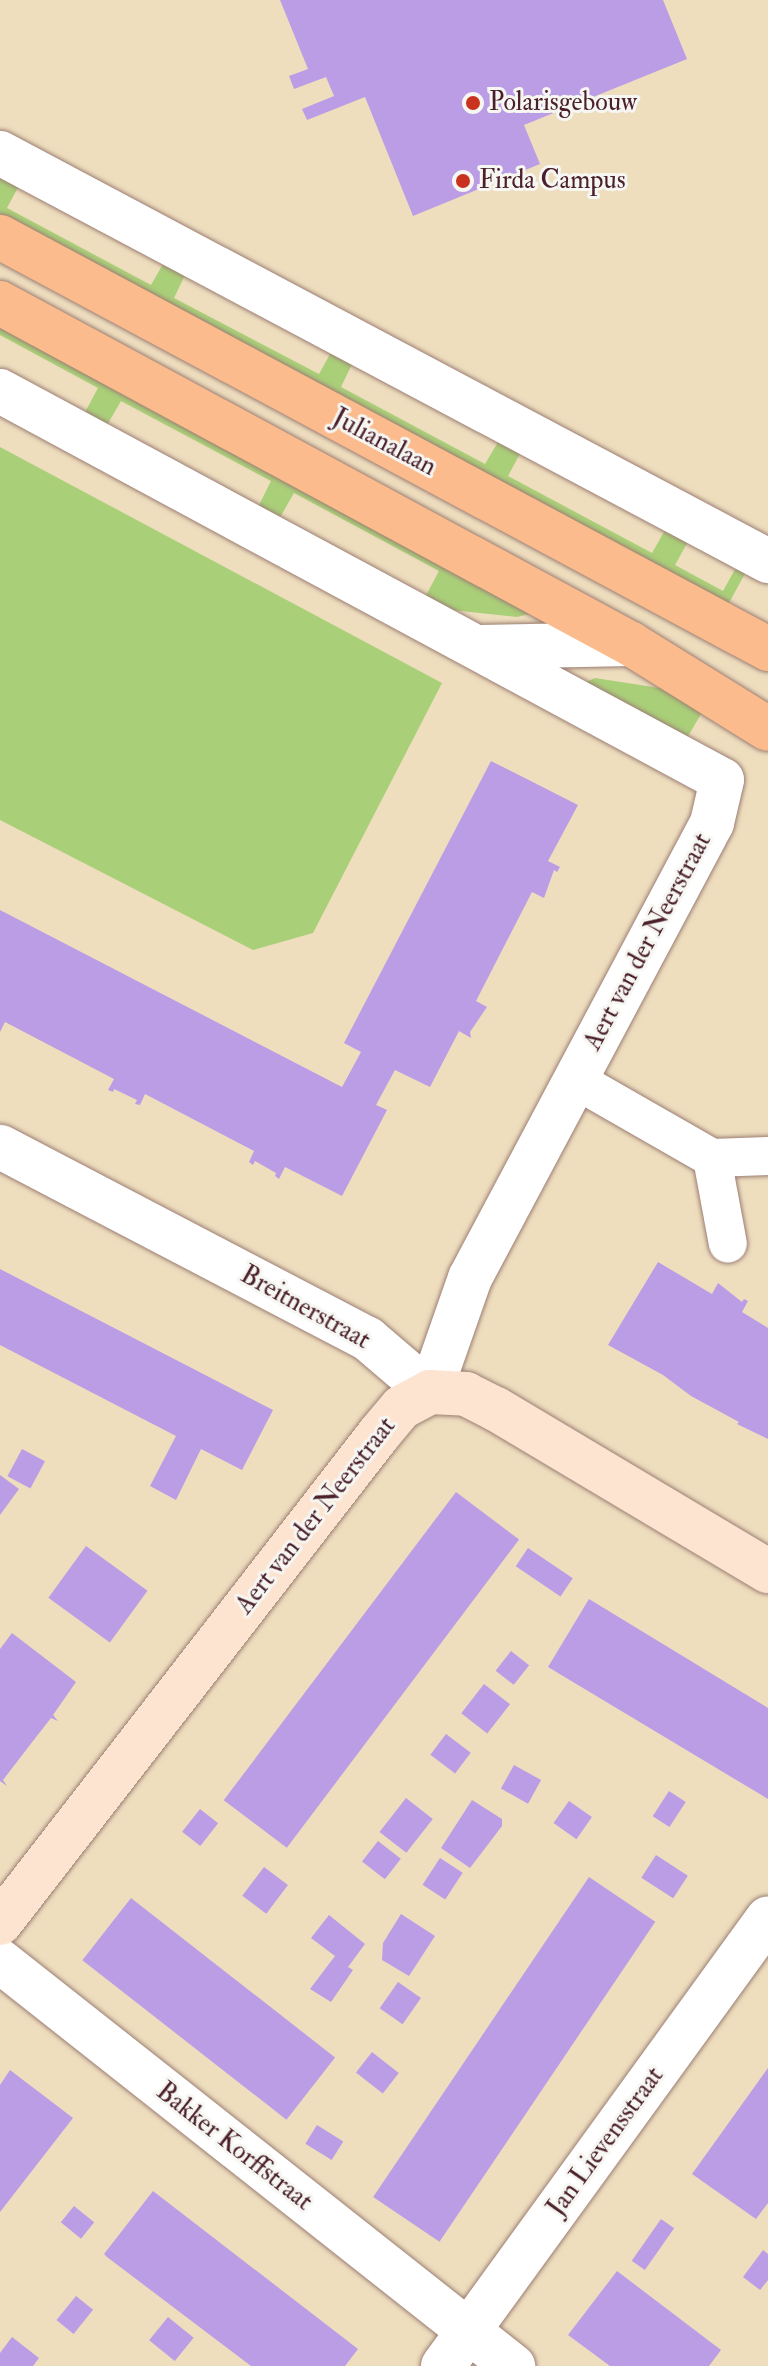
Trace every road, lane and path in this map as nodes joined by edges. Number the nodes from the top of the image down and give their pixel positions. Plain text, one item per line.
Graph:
1 (0, 153) edge
2 (0, 237) edge
3 (0, 303) edge
4 (0, 391) edge
5 (768, 561) edge
6 (631, 644) junction
7 (478, 647) junction
8 (768, 649) edge
9 (768, 729) edge
10 (574, 1079) junction
11 (0, 1147) edge
12 (768, 1156) edge
13 (712, 1158) junction
14 (728, 1244) dead end
15 (430, 1392) junction
16 (768, 1571) edge
17 (768, 1918) edge
18 (0, 1923) edge
19 (0, 1961) edge
20 (456, 2350) edge
21 (513, 2366) edge

1 - 5 street
2 - 8 main road, Julianalaan
3 - 6 main road
4 - 7 street
6 - 7 street
6 - 9 main road
7 - 10 street, Aert van der Neerstraat
10 - 13 lane
10 - 15 street, Aert van der Neerstraat
11 - 15 street, Breitnerstraat
12 - 13 lane
13 - 14 lane
15 - 16 street
15 - 18 street, Aert van der Neerstraat
17 - 20 street, Jan Lievensstraat
19 - 20 street, Bakker Korffstraat
20 - 21 street, Bakker Korffstraat

